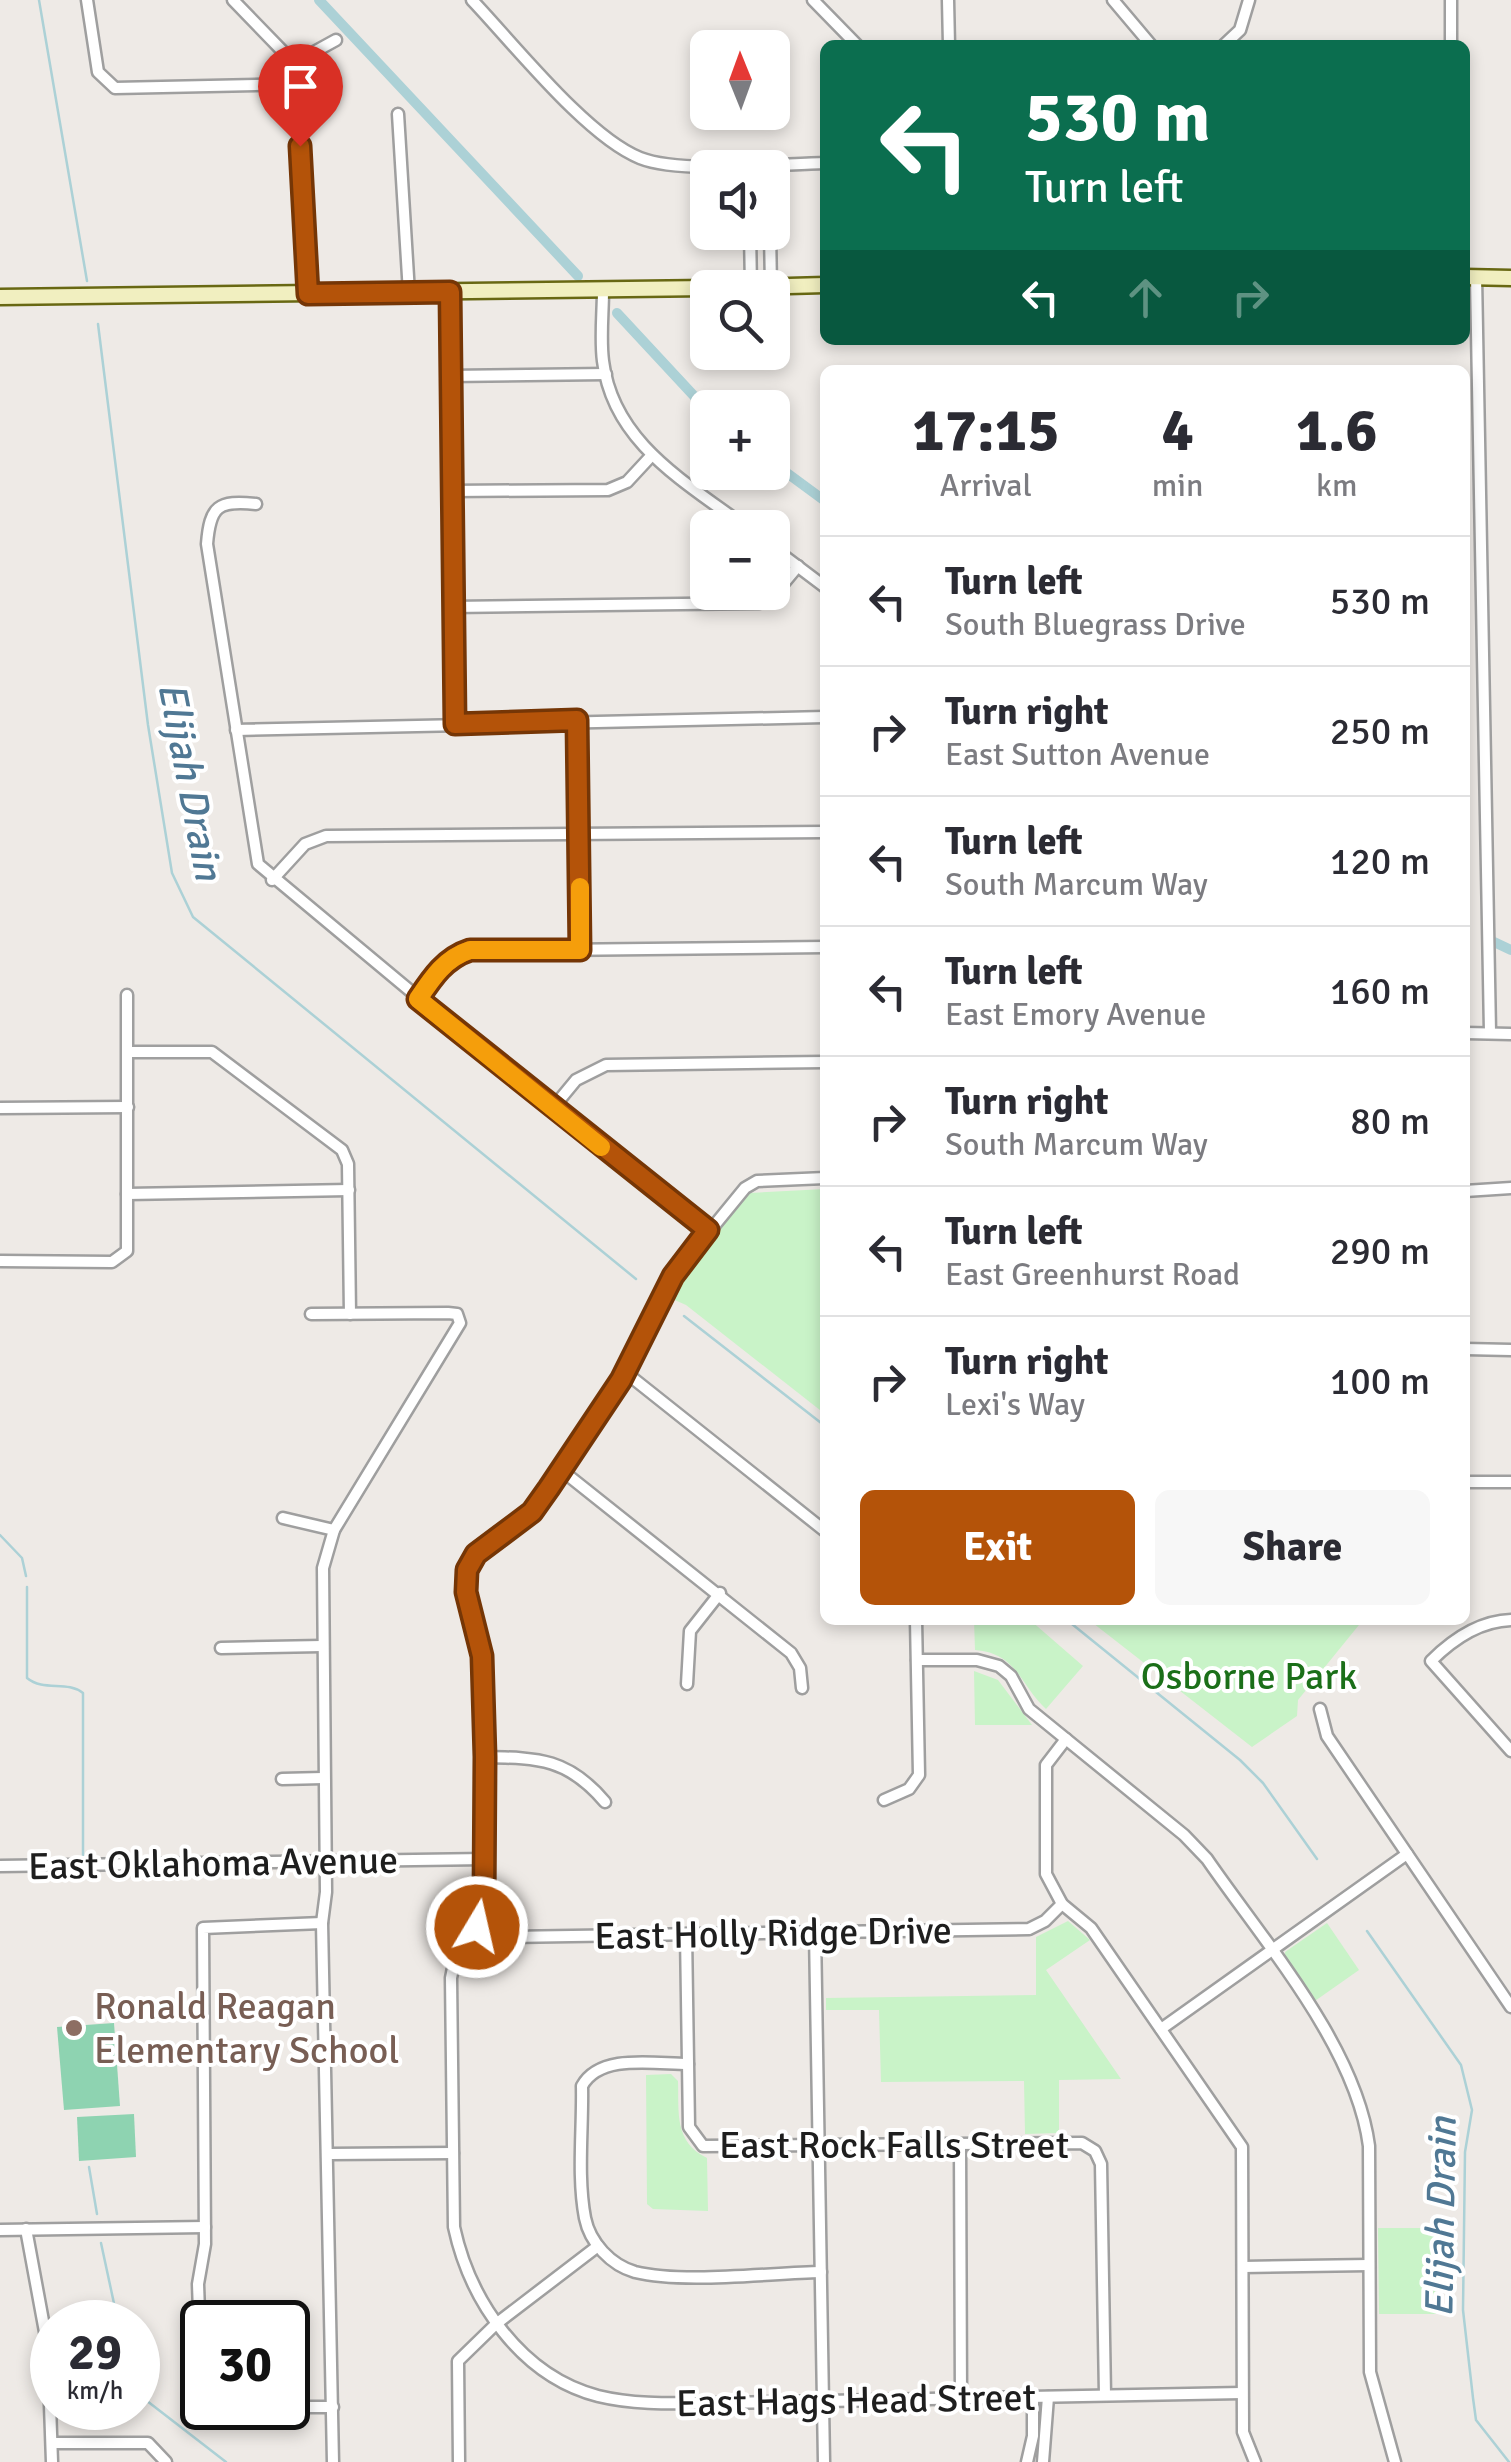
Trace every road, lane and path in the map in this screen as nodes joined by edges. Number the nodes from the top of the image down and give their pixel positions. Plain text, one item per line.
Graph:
1 (87, 0) edge
2 (232, 0) edge
3 (472, 0) edge
4 (813, 0) edge
5 (948, 0) edge
6 (1113, 0) edge
7 (1248, 0) edge
8 (1451, 0) edge
9 (336, 40) dead end
10 (852, 40) edge
11 (949, 40) edge
12 (1147, 40) edge
13 (1229, 40) edge
14 (1451, 40) edge
15 (294, 62) junction
16 (296, 84) junction
17 (398, 114) dead end
18 (690, 162) edge
19 (820, 163) edge
20 (790, 165) edge
21 (1470, 277) edge
22 (1511, 278) edge
23 (790, 286) edge
24 (820, 286) edge
25 (690, 288) edge
26 (603, 290) junction
27 (450, 292) junction
28 (409, 293) junction
29 (308, 294) junction
30 (0, 297) edge
31 (606, 374) junction
32 (449, 376) junction
33 (652, 455) junction
34 (450, 491) junction
35 (256, 504) dead end
36 (724, 510) edge
37 (790, 560) edge
38 (798, 566) junction
39 (820, 583) edge
40 (452, 606) junction
41 (820, 717) edge
42 (577, 720) junction
43 (455, 724) junction
44 (236, 730) junction
45 (820, 832) edge
46 (579, 836) junction
47 (272, 880) junction
48 (820, 948) edge
49 (580, 950) junction
50 (128, 995) dead end
51 (418, 999) junction
52 (1490, 1032) junction
53 (1470, 1033) edge
54 (1511, 1034) edge
55 (128, 1052) junction
56 (820, 1062) edge
57 (128, 1107) junction
58 (0, 1108) edge
59 (552, 1109) junction
60 (820, 1178) edge
61 (1511, 1188) edge
62 (349, 1190) junction
63 (1470, 1191) edge
64 (127, 1194) junction
65 (708, 1230) junction
66 (0, 1261) edge
67 (311, 1314) dead end
68 (350, 1314) junction
69 (1470, 1350) edge
70 (1511, 1350) edge
71 (625, 1372) junction
72 (560, 1469) junction
73 (1470, 1482) edge
74 (1511, 1482) edge
75 (283, 1518) dead end
76 (820, 1527) edge
77 (334, 1530) junction
78 (720, 1594) junction
79 (1511, 1620) edge
80 (916, 1625) edge
81 (322, 1646) junction
82 (221, 1648) dead end
83 (918, 1660) junction
84 (687, 1684) dead end
85 (802, 1688) dead end
86 (1320, 1708) dead end
87 (1066, 1739) junction
88 (1511, 1751) edge
89 (485, 1757) junction
90 (323, 1778) junction
91 (282, 1779) dead end
92 (884, 1800) dead end
93 (605, 1802) dead end
94 (1408, 1854) junction
95 (486, 1859) junction
96 (324, 1863) junction
97 (0, 1866) edge
98 (1062, 1904) junction
99 (322, 1923) junction
100 (477, 1927) junction
101 (814, 1932) junction
102 (686, 1934) junction
103 (1271, 1952) junction
104 (1506, 1989) edge
105 (1511, 2007) edge
106 (1161, 2028) junction
107 (688, 2064) junction
108 (960, 2145) junction
109 (818, 2147) junction
110 (453, 2153) junction
111 (330, 2154) junction
112 (204, 2227) junction
113 (26, 2229) junction
114 (0, 2230) edge
115 (598, 2246) junction
116 (1369, 2265) junction
117 (1243, 2267) junction
118 (821, 2272) junction
119 (199, 2300) edge
120 (496, 2324) junction
121 (1242, 2392) junction
122 (1105, 2395) junction
123 (1033, 2397) junction
124 (1048, 2397) junction
125 (961, 2398) junction
126 (823, 2401) junction
127 (333, 2406) junction
128 (310, 2407) edge
129 (52, 2443) junction
130 (165, 2460) edge
131 (52, 2462) edge
132 (333, 2462) edge
133 (459, 2462) edge
134 (824, 2462) edge
135 (1027, 2462) edge
136 (1042, 2462) edge
137 (1255, 2462) edge
138 (1395, 2462) edge

1 - 16 street
2 - 15 street
3 - 18 street
4 - 10 street
5 - 11 street
6 - 12 street
7 - 13 street
8 - 14 street
9 - 15 street
15 - 16 street
16 - 29 street
17 - 28 street
19 - 20 street
21 - 22 main road
21 - 52 street
23 - 24 main road
25 - 26 main road
26 - 27 main road
26 - 31 street
27 - 28 main road
27 - 32 street
28 - 29 main road
29 - 30 main road
31 - 32 street
31 - 33 street
32 - 34 street
33 - 34 street
33 - 36 street
34 - 40 street
35 - 44 street
37 - 38 street
38 - 39 street
38 - 40 street
40 - 43 street
41 - 42 street
42 - 43 street
42 - 46 street
43 - 44 street
44 - 47 street
45 - 46 street
46 - 47 street
46 - 49 street
47 - 51 street
48 - 49 street
49 - 51 street
50 - 55 street
51 - 59 street
52 - 53 street
52 - 54 street
55 - 57 street
55 - 62 street
56 - 59 street
57 - 58 street
57 - 64 street
59 - 65 street
60 - 65 street
61 - 63 street
62 - 64 street
62 - 68 street
64 - 66 street
65 - 71 street
67 - 68 street
68 - 77 street
69 - 70 street
71 - 72 street
71 - 76 street
72 - 78 street
72 - 89 street
73 - 74 street
75 - 77 street
77 - 81 street
78 - 84 street
78 - 85 street
79 - 88 street
80 - 83 street
81 - 82 street
81 - 90 street
83 - 87 street
83 - 92 street
86 - 94 street
87 - 98 street
87 - 103 street
89 - 93 street
89 - 95 street
90 - 91 street
90 - 96 street
94 - 103 street
94 - 104 street
95 - 96 street, East Oklahoma Avenue
95 - 100 street
96 - 97 street, East Oklahoma Avenue
96 - 99 street
98 - 101 street, East Holly Ridge Drive
98 - 106 street
99 - 111 street
99 - 112 street
100 - 102 street, East Holly Ridge Drive
100 - 110 street, East Hags Head Street
101 - 102 street, East Holly Ridge Drive
101 - 109 street
102 - 107 street
103 - 106 street
103 - 116 street
104 - 105 street
106 - 117 street
107 - 109 street, East Rock Falls Street
107 - 115 street
108 - 109 street, East Rock Falls Street
108 - 122 street, East Rock Falls Street
108 - 125 street
109 - 118 street
110 - 111 street
110 - 120 street, East Hags Head Street
111 - 127 street
112 - 113 street
112 - 119 street
113 - 114 street
113 - 129 street
115 - 118 street
115 - 120 street
116 - 117 street
116 - 138 street
117 - 121 street
118 - 126 street
120 - 126 street, East Hags Head Street
120 - 133 street
121 - 122 street, East Hags Head Street
121 - 137 street
122 - 124 street, East Hags Head Street
123 - 124 street, East Hags Head Street
123 - 125 street, East Hags Head Street
123 - 135 street
124 - 136 street
125 - 126 street, East Hags Head Street
126 - 134 street
127 - 128 street
127 - 132 street
129 - 130 street
129 - 131 street

